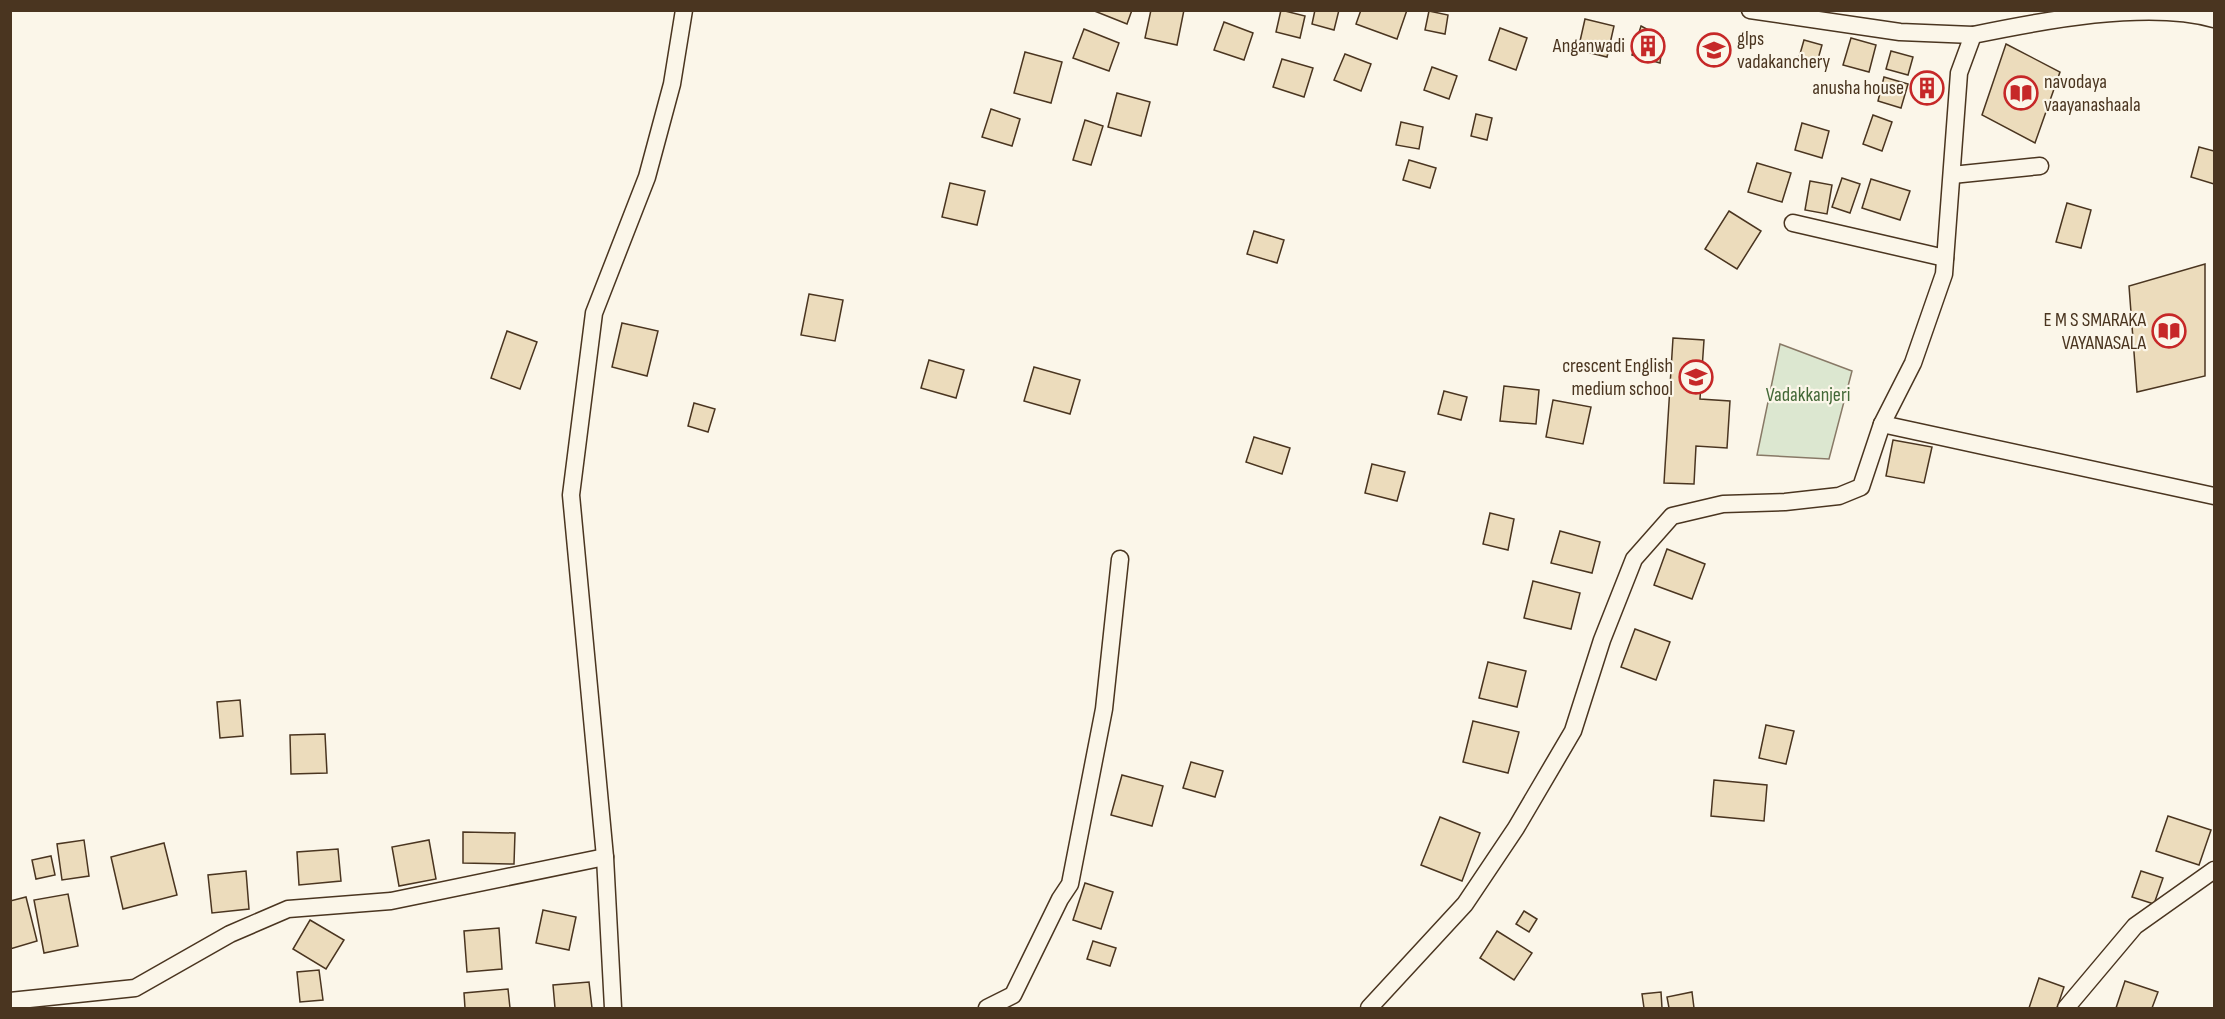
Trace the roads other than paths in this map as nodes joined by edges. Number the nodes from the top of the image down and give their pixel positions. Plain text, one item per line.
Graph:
1 (684, 10) edge
2 (1750, 10) edge
3 (2214, 19) edge
4 (1973, 35) junction
5 (2040, 166) dead end
6 (1952, 175) junction
7 (1793, 223) dead end
8 (1945, 258) junction
9 (1882, 424) junction
10 (2214, 496) edge
11 (1120, 559) dead end
12 (605, 857) junction
13 (2214, 870) edge
14 (10, 1001) edge
15 (613, 1008) edge
16 (987, 1008) edge
17 (1369, 1008) edge
18 (2066, 1008) edge

1 - 12 street
2 - 4 street
3 - 4 street
4 - 6 street
5 - 6 street
6 - 8 street
7 - 8 street
8 - 9 street
9 - 10 street
9 - 17 street
11 - 16 street
12 - 14 street
12 - 15 street
13 - 18 street

